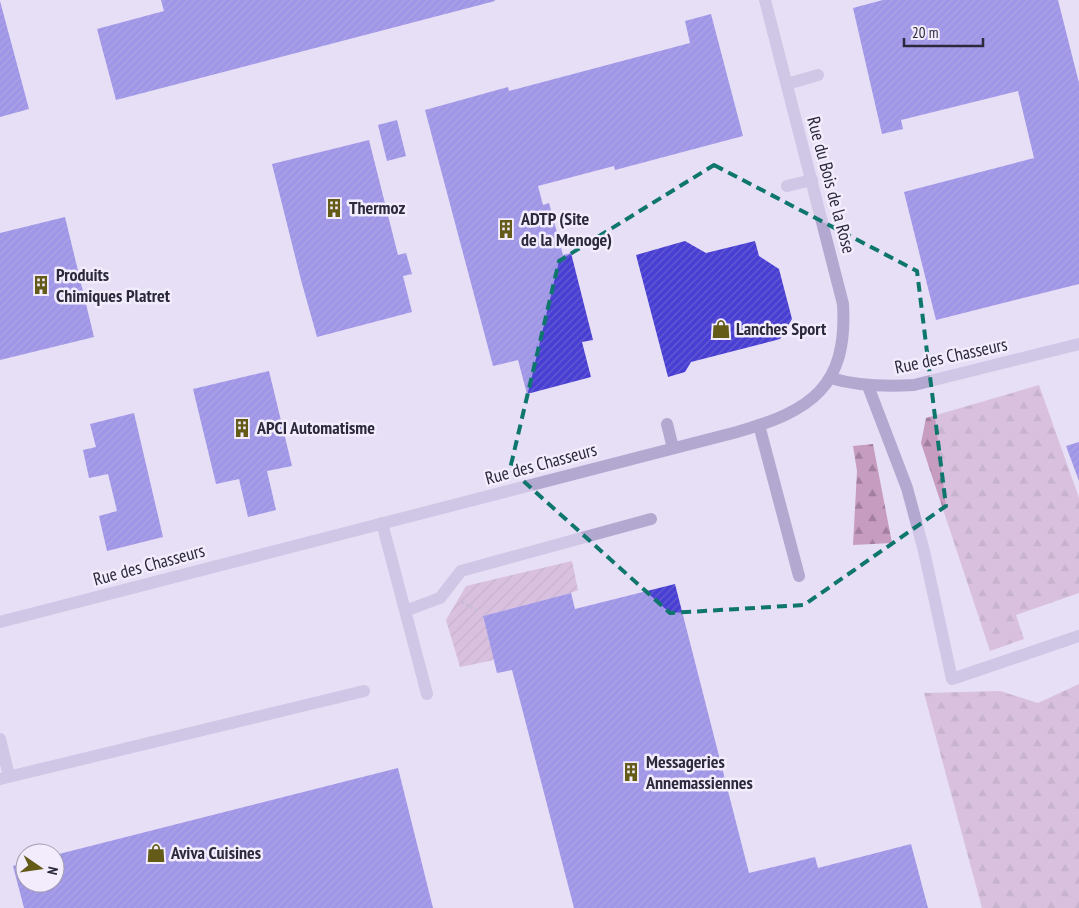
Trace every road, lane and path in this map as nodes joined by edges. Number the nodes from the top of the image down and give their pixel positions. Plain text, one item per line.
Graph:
1 (765, 0) edge
2 (818, 76) dead end
3 (787, 84) junction
4 (812, 180) junction
5 (787, 186) dead end
6 (1079, 344) edge
7 (830, 378) junction
8 (868, 386) junction
9 (667, 424) dead end
10 (759, 425) junction
11 (673, 448) junction
12 (651, 519) dead end
13 (382, 523) junction
14 (798, 576) dead end
15 (404, 611) junction
16 (0, 622) edge
17 (1079, 636) edge
18 (364, 691) dead end
19 (427, 694) dead end
20 (0, 739) edge
21 (4, 777) edge

1 - 3 street, Rue du Bois de la Rose
2 - 3 street
3 - 4 street, Rue du Bois de la Rose
4 - 5 street
4 - 7 street, Rue du Bois de la Rose
6 - 8 street, Rue des Chasseurs
7 - 8 street, Rue des Chasseurs
7 - 10 street, Rue des Chasseurs
8 - 17 street
9 - 11 street
10 - 11 street, Rue des Chasseurs
10 - 14 street
11 - 13 street, Rue des Chasseurs
12 - 15 street
13 - 15 street
13 - 16 street, Rue des Chasseurs
15 - 19 street
18 - 21 street
20 - 21 street

